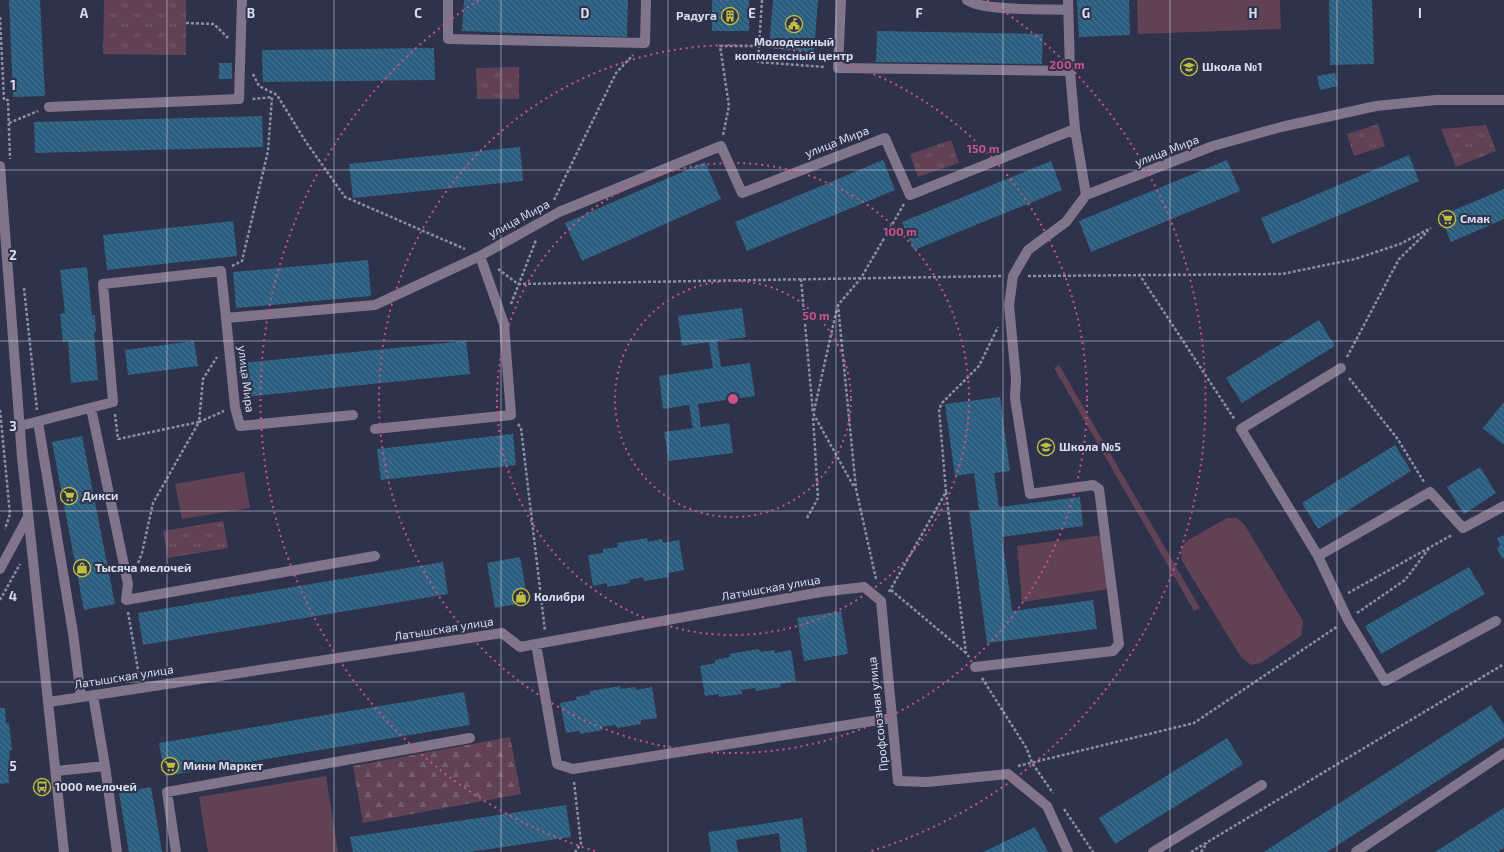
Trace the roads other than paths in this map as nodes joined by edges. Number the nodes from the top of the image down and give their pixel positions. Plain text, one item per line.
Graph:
1 (242, 0) edge
2 (448, 0) edge
3 (646, 0) edge
4 (841, 0) edge
5 (967, 0) edge
6 (1068, 5) edge
7 (1070, 72) junction
8 (1504, 100) edge
9 (49, 107) road end
10 (1075, 129) junction
11 (0, 166) edge
12 (1086, 195) junction
13 (480, 256) junction
14 (226, 318) junction
15 (1341, 368) road end
16 (92, 408) junction
17 (352, 415) dead end
18 (38, 422) junction
19 (20, 426) junction
20 (375, 429) dead end
21 (1504, 506) edge
22 (28, 517) junction
23 (375, 556) dead end
24 (1318, 556) junction
25 (0, 569) edge
26 (881, 601) joint
27 (1496, 621) dead end
28 (536, 644) junction
29 (975, 667) road end
30 (93, 695) junction
31 (81, 697) junction
32 (49, 702) junction
33 (891, 718) junction
34 (470, 738) dead end
35 (1504, 753) edge
36 (105, 766) junction
37 (56, 771) junction
38 (1262, 785) dead end
39 (64, 852) edge
40 (117, 852) edge
41 (176, 852) edge
42 (1068, 852) edge
43 (1153, 852) edge
44 (1356, 852) edge

1 - 9 street
2 - 3 street
4 - 7 street
5 - 6 street
6 - 7 street
7 - 10 street
8 - 12 street, улица Мира
10 - 12 street
10 - 13 street, улица Мира
11 - 19 street
12 - 29 street
13 - 14 street, улица Мира
13 - 20 street
14 - 16 street, улица Мира
14 - 17 street, улица Мира
15 - 24 street
16 - 18 street
16 - 23 street
18 - 19 street
18 - 31 street
19 - 22 street
21 - 24 street
22 - 25 street
22 - 32 street
24 - 27 street
26 - 28 street, Латышская улица
26 - 33 street, Профсоюзная улица
28 - 30 street, Латышская улица
28 - 33 street
30 - 31 street, Латышская улица
30 - 36 street
31 - 32 street, Латышская улица
32 - 37 street
33 - 42 street, Профсоюзная улица
34 - 41 street
35 - 44 street
36 - 37 street
36 - 40 street
37 - 39 street
38 - 43 street

